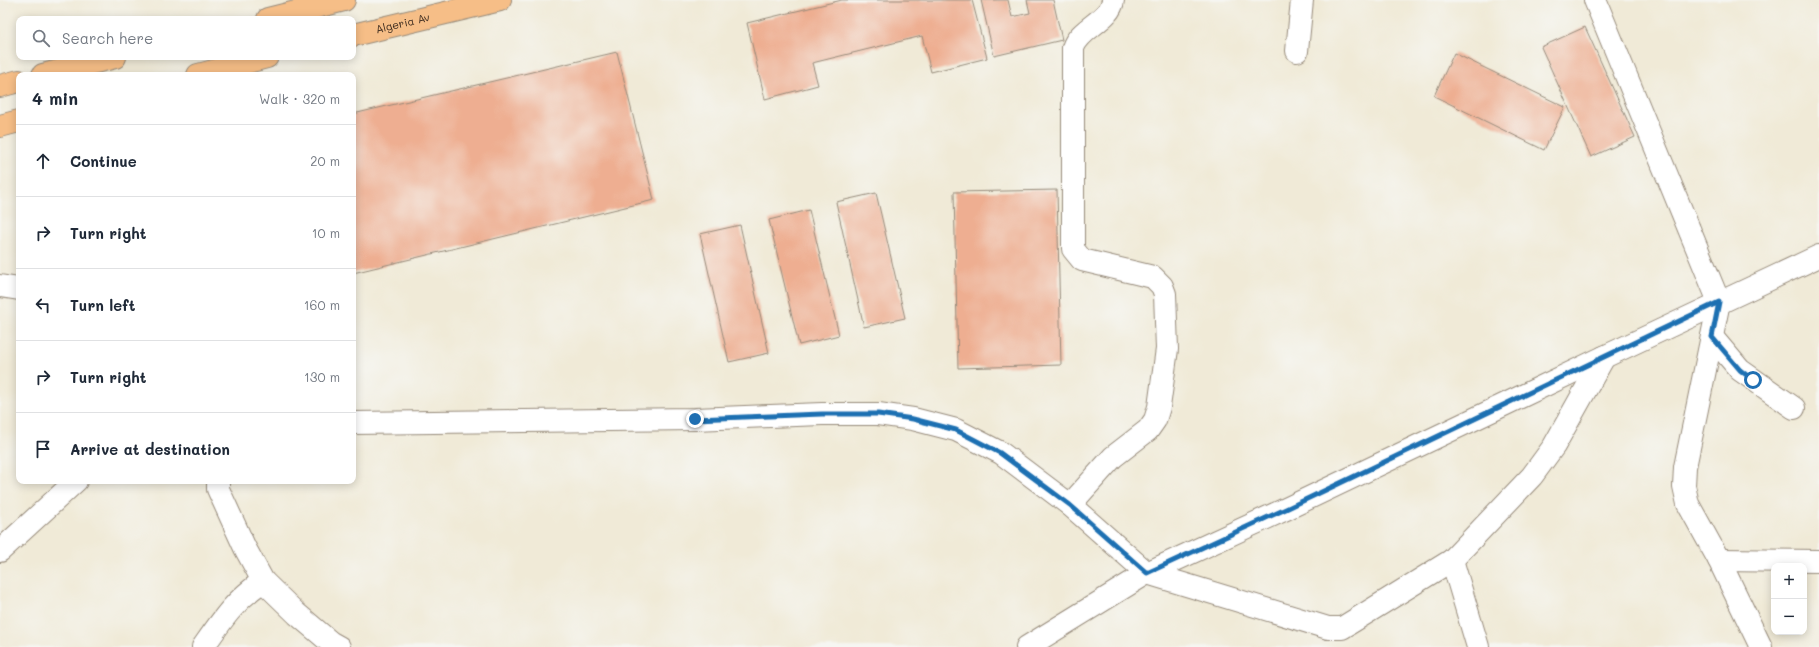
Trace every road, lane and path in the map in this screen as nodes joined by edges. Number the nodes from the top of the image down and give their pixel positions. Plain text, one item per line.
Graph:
1 (344, 0) edge
2 (500, 0) edge
3 (1113, 0) edge
4 (1302, 0) edge
5 (1595, 0) edge
6 (280, 16) edge
7 (356, 34) edge
8 (1296, 51) dead end
9 (103, 60) edge
10 (261, 60) edge
11 (243, 69) edge
12 (55, 72) edge
13 (220, 72) edge
14 (16, 82) edge
15 (0, 86) edge
16 (16, 122) edge
17 (0, 126) edge
18 (1819, 256) edge
19 (0, 286) edge
20 (16, 289) edge
21 (1719, 302) junction
22 (1712, 337) junction
23 (1604, 357) junction
24 (1794, 408) dead end
25 (356, 423) edge
26 (73, 484) edge
27 (218, 484) edge
28 (1070, 505) junction
29 (0, 551) edge
30 (1452, 560) junction
31 (1718, 560) junction
32 (1819, 561) edge
33 (1147, 573) junction
34 (263, 581) junction
35 (203, 647) edge
36 (339, 647) edge
37 (1027, 647) edge
38 (1478, 647) edge
39 (1761, 647) edge

1 - 6 main road
2 - 7 main road, Algeria Av
3 - 28 street
4 - 8 street
5 - 21 street
9 - 12 main road
10 - 11 main road
11 - 13 main road
14 - 15 main road
16 - 17 main road
18 - 21 street
19 - 20 street
21 - 22 street
21 - 23 street
22 - 24 street
22 - 31 street
23 - 30 street
23 - 33 street
25 - 28 street
26 - 29 street
27 - 34 street
28 - 33 street
30 - 33 street
30 - 38 street
31 - 32 street
31 - 39 street
33 - 37 street
34 - 35 street
34 - 36 street

